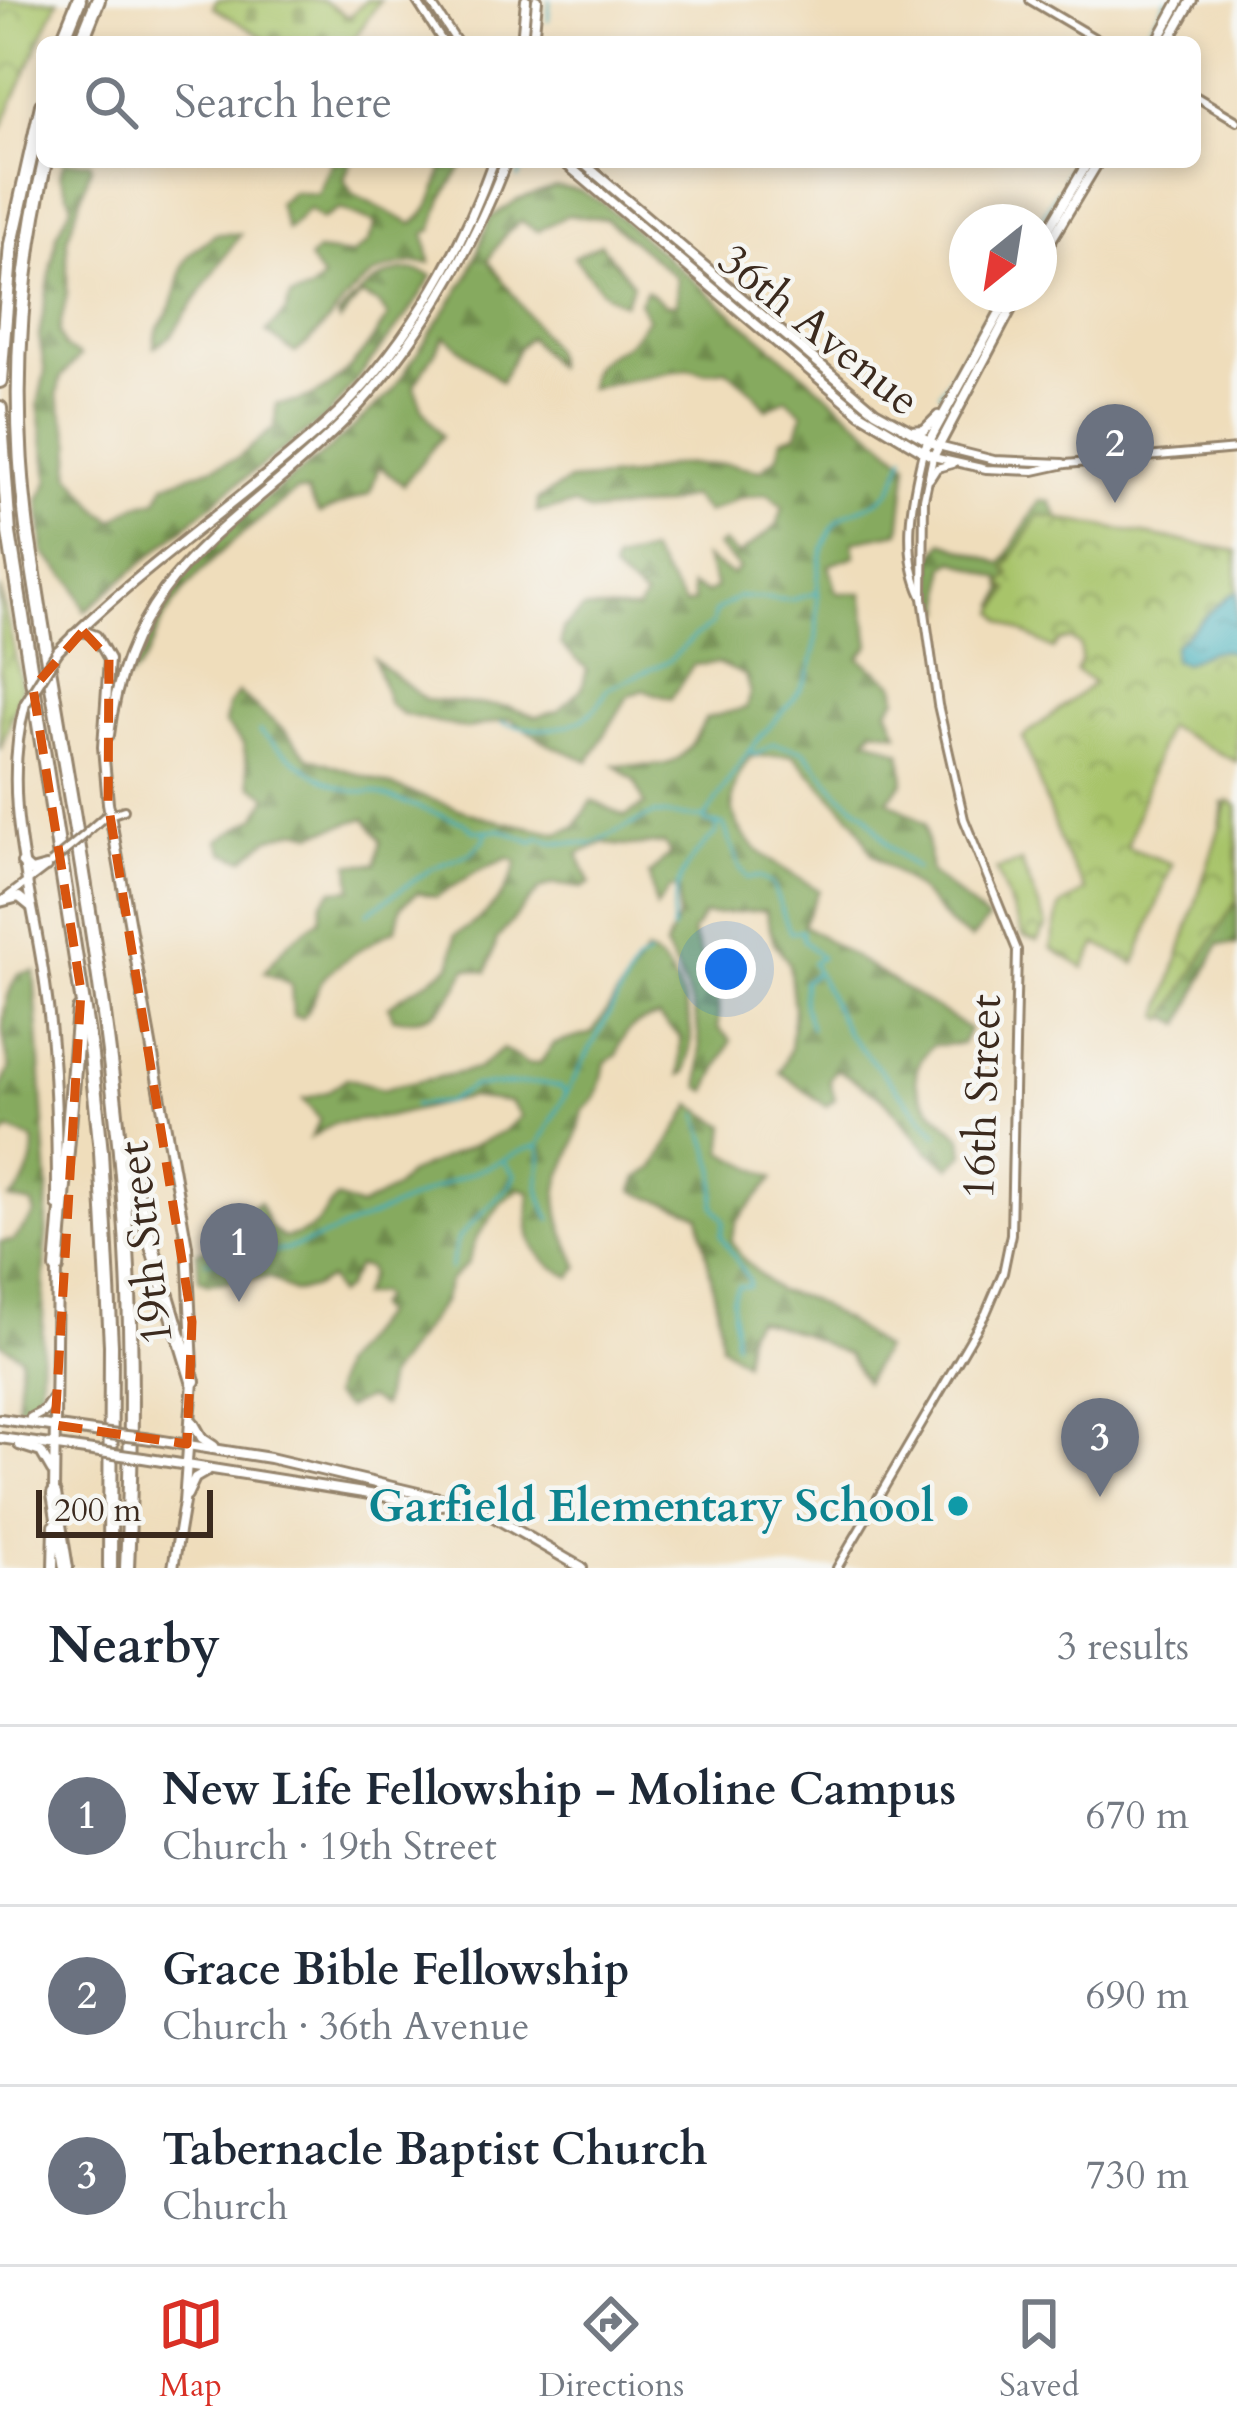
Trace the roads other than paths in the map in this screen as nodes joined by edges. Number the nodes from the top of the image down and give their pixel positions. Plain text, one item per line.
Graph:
1 (79, 0) edge
2 (98, 0) edge
3 (416, 0) edge
4 (429, 0) edge
5 (526, 0) edge
6 (537, 0) edge
7 (1030, 0) edge
8 (1180, 0) edge
9 (1192, 0) edge
10 (64, 36) edge
11 (83, 36) edge
12 (439, 36) edge
13 (454, 36) edge
14 (523, 36) edge
15 (534, 36) edge
16 (1091, 36) edge
17 (1159, 36) edge
18 (1171, 36) edge
19 (1201, 100) edge
20 (1237, 121) edge
21 (36, 132) edge
22 (44, 168) edge
23 (490, 168) edge
24 (503, 168) edge
25 (571, 168) edge
26 (589, 168) edge
27 (1084, 168) edge
28 (1094, 168) edge
29 (1057, 215) edge
30 (1057, 230) edge
31 (1000, 312) edge
32 (1009, 312) edge
33 (0, 381) edge
34 (947, 406) junction
35 (0, 408) edge
36 (902, 428) junction
37 (933, 443) junction
38 (1237, 449) edge
39 (928, 454) junction
40 (956, 464) junction
41 (1066, 464) junction
42 (924, 500) junction
43 (923, 598) junction
44 (73, 635) junction
45 (10, 752) junction
46 (5, 763) dead end
47 (105, 769) junction
48 (2, 788) edge
49 (108, 798) junction
50 (8, 800) junction
51 (124, 810) joint
52 (111, 815) junction
53 (18, 856) junction
54 (48, 865) junction
55 (26, 883) junction
56 (0, 902) edge
57 (32, 908) junction
58 (81, 991) junction
59 (114, 1096) junction
60 (57, 1268) junction
61 (194, 1381) junction
62 (55, 1395) junction
63 (190, 1417) junction
64 (0, 1419) edge
65 (15, 1420) junction
66 (55, 1425) junction
67 (0, 1440) edge
68 (187, 1444) junction
69 (55, 1445) junction
70 (221, 1449) junction
71 (185, 1465) junction
72 (220, 1470) junction
73 (54, 1488) junction
74 (184, 1502) junction
75 (452, 1504) junction
76 (53, 1568) edge
77 (66, 1568) edge
78 (110, 1568) edge
79 (128, 1568) edge
80 (173, 1568) edge
81 (582, 1568) edge
82 (838, 1568) edge

1 - 10 highway
2 - 11 highway
3 - 12 street
4 - 13 street
5 - 14 main road
6 - 15 main road
7 - 16 street
8 - 17 main road
9 - 18 main road
19 - 20 street
21 - 33 highway
22 - 59 highway
23 - 44 main road
24 - 47 main road
25 - 39 main road, 36th Avenue
26 - 36 main road, 36th Avenue
27 - 29 main road
28 - 30 main road
31 - 34 main road, 16th Street
32 - 37 main road, 16th Street
34 - 36 main road
34 - 37 main road, 16th Street
35 - 58 highway
36 - 37 main road, 36th Avenue
37 - 39 main road, 16th Street
37 - 41 street, 36th Avenue
38 - 41 street, 36th Avenue
39 - 40 street, 36th Avenue
39 - 42 street, 16th Street
39 - 43 street, 16th Street
40 - 41 street, 36th Avenue
40 - 42 street
42 - 43 street, 16th Street
43 - 82 street, 16th Street
44 - 45 main road, bridge
44 - 47 main road
45 - 46 main road
45 - 50 main road
47 - 49 main road, 19th Street
48 - 50 main road
49 - 51 main road
49 - 52 main road, 19th Street
50 - 53 main road, 19th Street
51 - 52 street
52 - 54 street, bridge
52 - 61 main road, 19th Street
53 - 54 main road
53 - 55 main road, 19th Street
54 - 55 street
55 - 56 street
55 - 57 main road, 19th Street
56 - 57 main road
57 - 60 main road, 19th Street
58 - 60 highway
58 - 78 highway
59 - 61 highway
59 - 79 highway
60 - 62 main road, 19th Street
61 - 63 main road, 19th Street
62 - 65 main road
62 - 66 main road, 19th Street
63 - 68 main road, 19th Street
63 - 70 main road
64 - 65 main road
65 - 66 main road
66 - 68 main road, bridge
66 - 69 main road, 19th Street
67 - 69 main road
67 - 73 main road
68 - 70 main road
68 - 71 main road, 19th Street
69 - 71 main road, bridge
69 - 73 main road, 19th Street
70 - 75 main road
71 - 72 main road
71 - 74 main road, 19th Street
72 - 74 main road
72 - 75 main road
73 - 76 main road, 19th Street
73 - 77 highway
74 - 80 main road, 19th Street
75 - 81 main road

